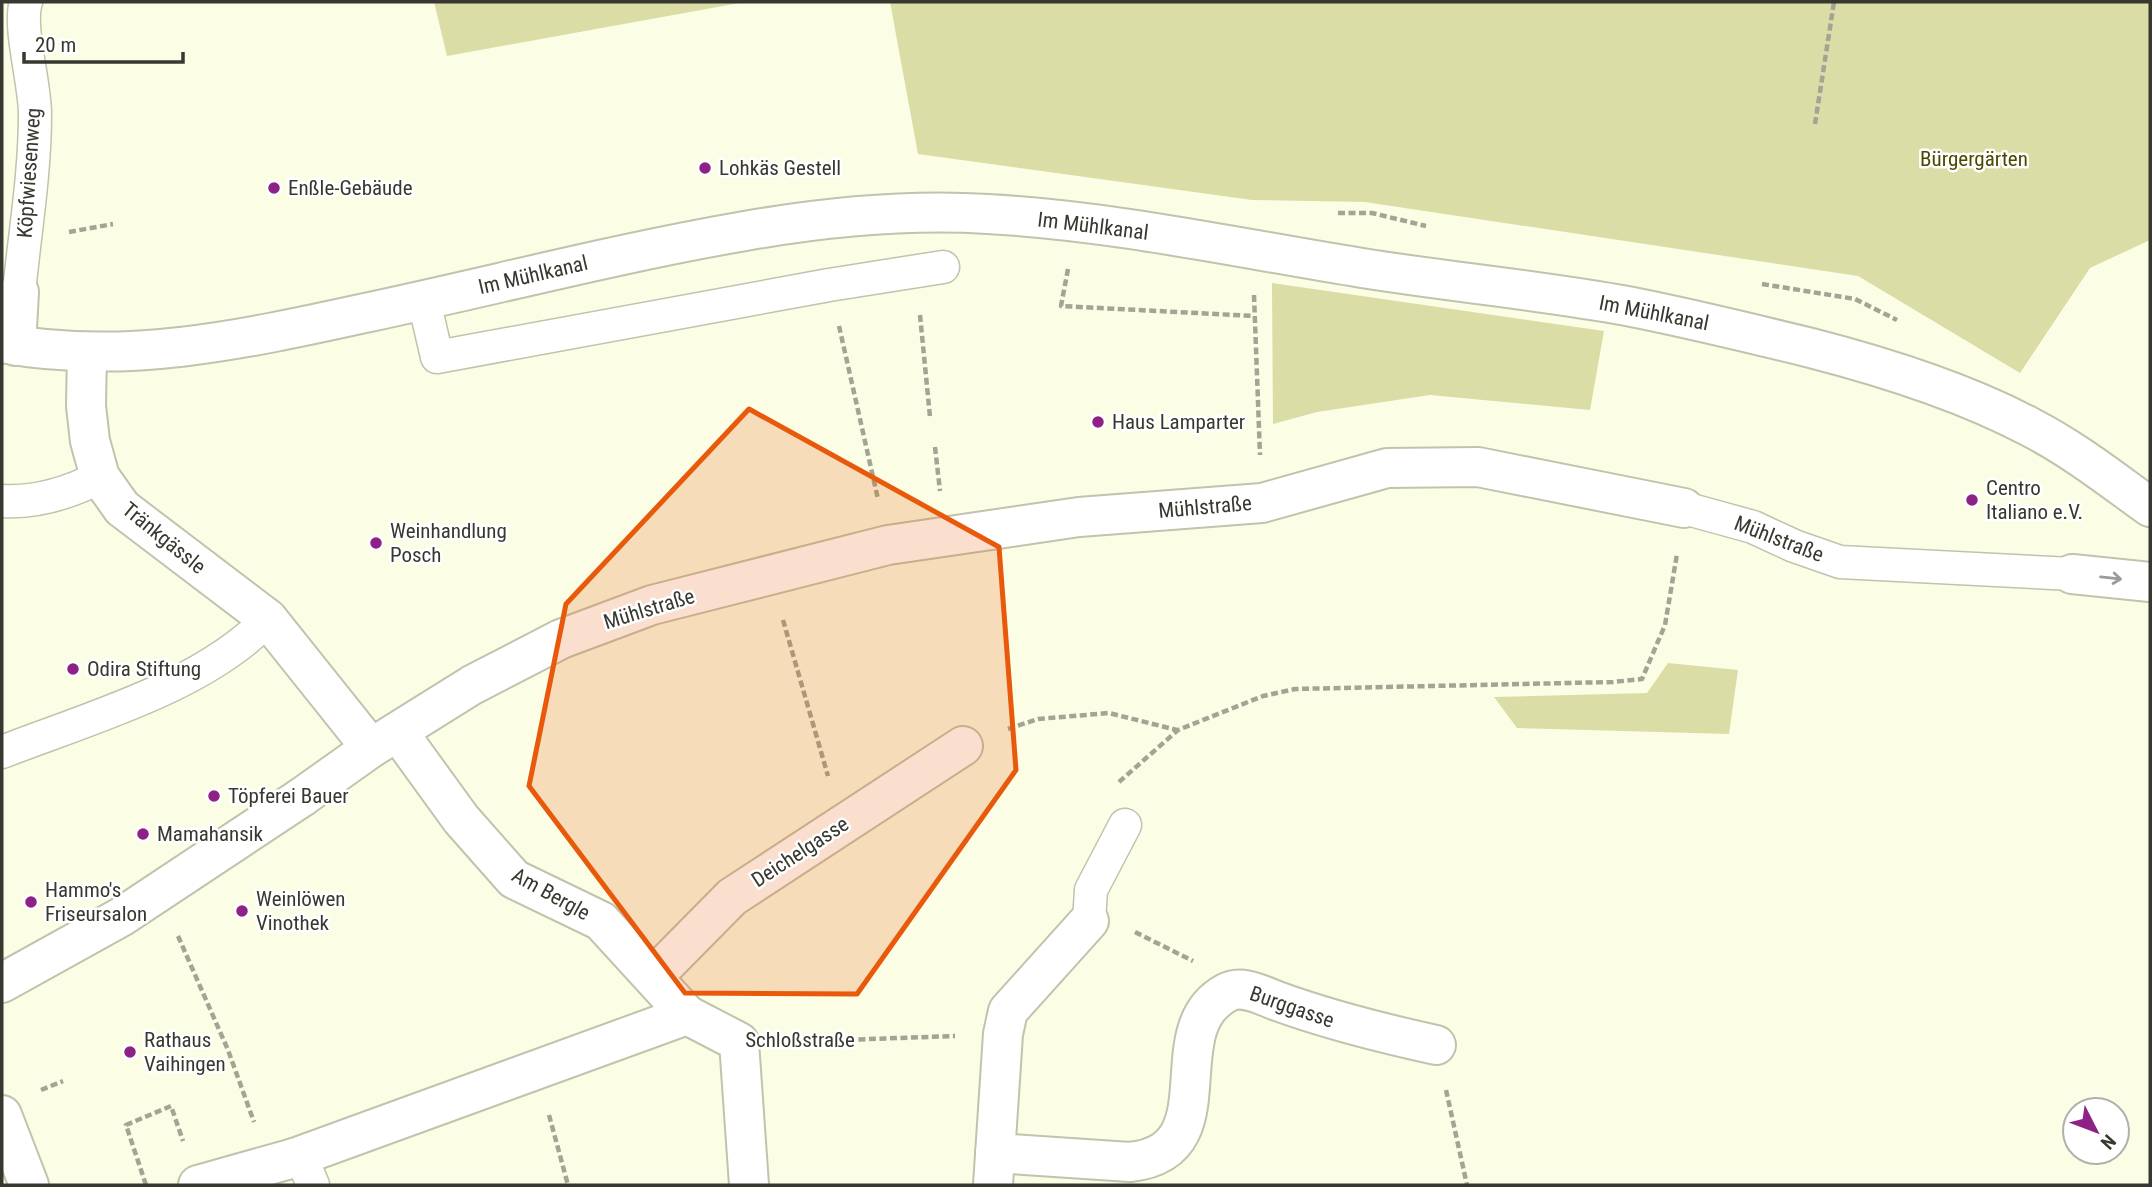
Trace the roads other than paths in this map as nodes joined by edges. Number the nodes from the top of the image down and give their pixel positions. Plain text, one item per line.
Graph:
1 (26, 2) edge
2 (929, 269) road end
3 (19, 292) joint
4 (424, 301) junction
5 (9, 344) edge
6 (87, 352) junction
7 (100, 477) junction
8 (2, 501) edge
9 (2150, 507) edge
10 (1684, 508) joint
11 (2071, 574) joint
12 (2150, 582) edge
13 (268, 618) junction
14 (385, 740) junction
15 (963, 746) road end
16 (2, 752) edge
17 (1125, 825) road end
18 (1107, 925) joint
19 (653, 977) junction
20 (2, 983) edge
21 (687, 1015) junction
22 (1436, 1045) road end
23 (2, 1115) edge
24 (295, 1166) edge
25 (994, 1169) edge
26 (29, 1185) edge
27 (198, 1185) edge
28 (748, 1185) edge

1 - 3 lane, Köpfwiesenweg
2 - 4 lane
3 - 5 street, Köpfwiesenweg
4 - 6 street, Im Mühlkanal
4 - 9 street, Im Mühlkanal
5 - 6 street, Im Mühlkanal
6 - 7 street, Tränkgässle
7 - 8 lane
7 - 13 street, Tränkgässle
10 - 11 lane, Mühlstraße
10 - 14 street, Mühlstraße
11 -> 12 street, Mühlstraße
13 - 14 street, Tränkgässle
13 - 16 lane
14 - 19 street, Am Bergle
14 - 20 street, Mühlstraße
15 - 19 street, Deichelgasse
17 - 18 lane
18 - 25 street, Burggasse
19 - 21 street, Am Bergle
21 - 24 street
21 - 28 street, Schloßstraße
22 - 25 street, Burggasse
23 - 26 street
24 - 27 street

